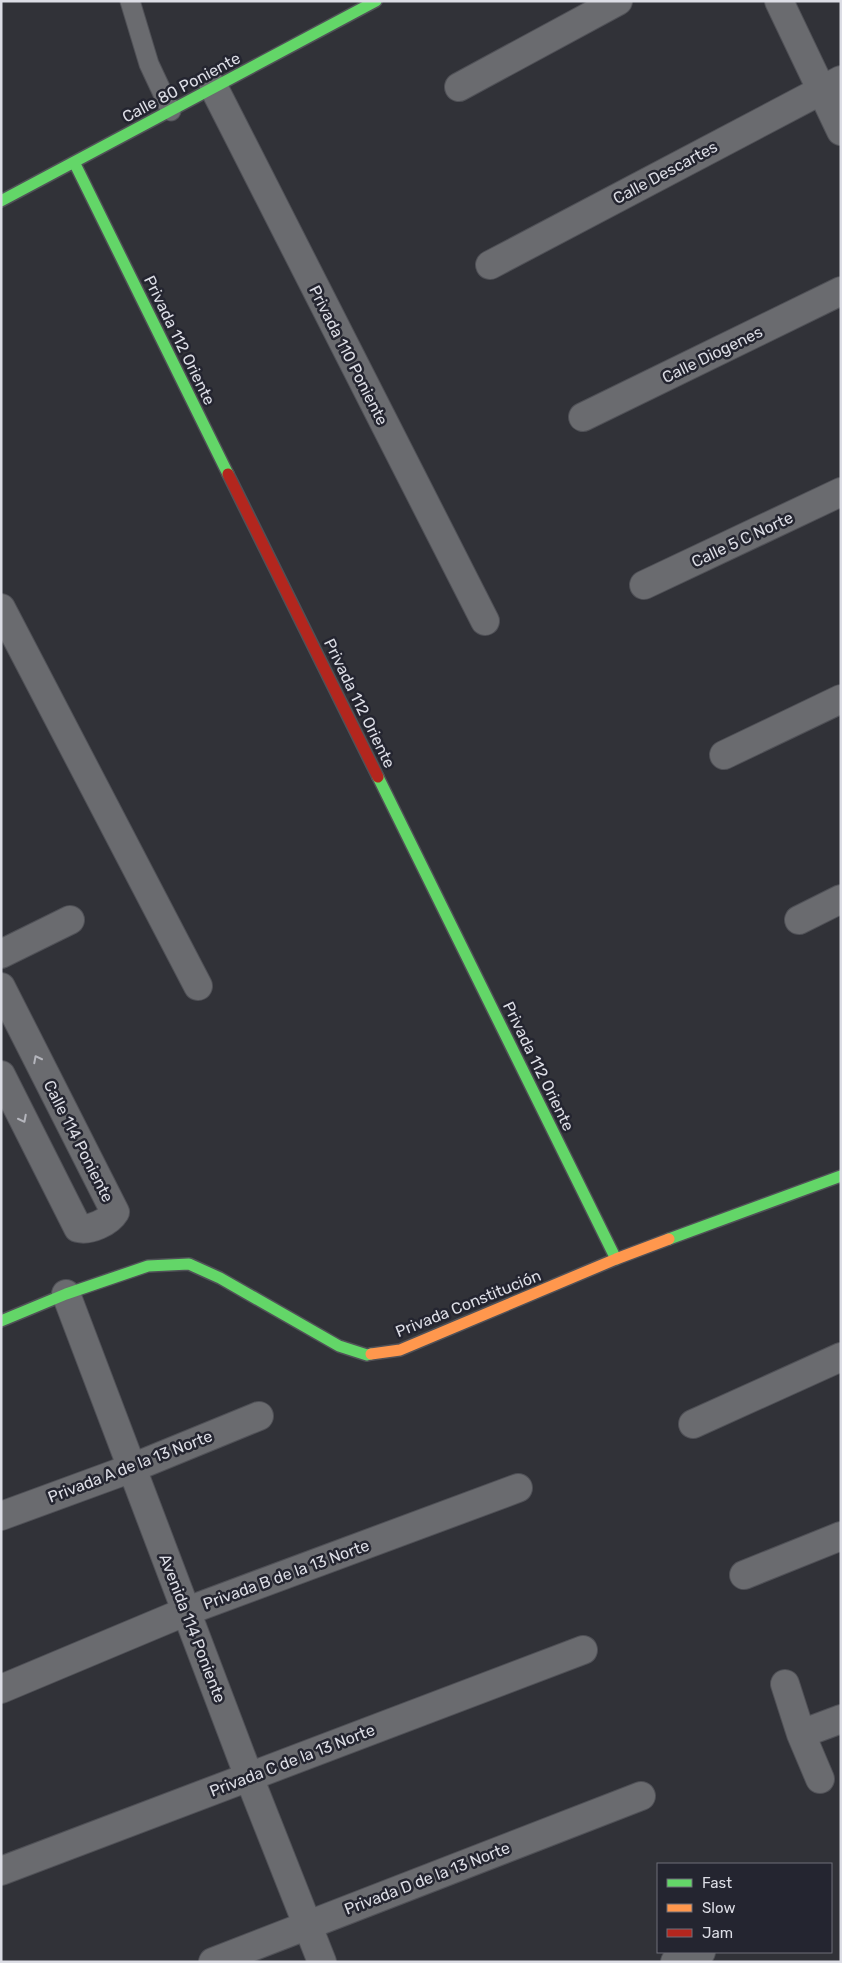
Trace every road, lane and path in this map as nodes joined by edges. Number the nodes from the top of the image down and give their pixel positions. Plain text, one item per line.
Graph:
1 (376, 1) edge
2 (618, 1) edge
3 (779, 1) edge
4 (136, 3) edge
5 (831, 84) edge
6 (458, 87) dead end
7 (214, 88) junction
8 (170, 111) junction
9 (841, 131) edge
10 (74, 162) junction
11 (1, 201) edge
12 (490, 265) dead end
13 (841, 291) edge
14 (583, 417) dead end
15 (841, 492) edge
16 (644, 585) dead end
17 (1, 608) edge
18 (484, 621) dead end
19 (841, 699) edge
20 (724, 755) dead end
21 (841, 899) edge
22 (70, 920) dead end
23 (799, 920) dead end
24 (1, 954) edge
25 (198, 986) dead end
26 (1, 988) edge
27 (1, 1075) edge
28 (841, 1176) edge
29 (616, 1259) junction
30 (66, 1294) junction
31 (1, 1322) edge
32 (841, 1357) edge
33 (259, 1416) dead end
34 (693, 1424) dead end
35 (132, 1468) junction
36 (518, 1488) dead end
37 (1, 1516) edge
38 (841, 1536) edge
39 (744, 1575) dead end
40 (187, 1611) junction
41 (583, 1650) dead end
42 (784, 1684) dead end
43 (1, 1689) edge
44 (841, 1719) edge
45 (801, 1734) junction
46 (249, 1777) junction
47 (820, 1779) dead end
48 (642, 1796) dead end
49 (1, 1871) edge
50 (308, 1924) junction
51 (698, 1953) edge
52 (213, 1962) edge
53 (322, 1962) edge
54 (675, 1962) edge

1 - 7 street, Calle 80 Poniente
2 - 6 street
3 - 5 street
4 - 8 lane
5 - 9 street
5 - 12 street, Calle Descartes
7 - 8 street, Calle 80 Poniente
7 - 18 street, Privada 110 Poniente
8 - 10 street, Calle 80 Poniente
10 - 11 street, Calle 80 Poniente
10 - 29 street, Privada 112 Oriente
13 - 14 street, Calle Diogenes
15 - 16 street, Calle 5 C Norte
17 - 25 street
19 - 20 street
21 - 23 street
22 - 24 street
27 -> 26 street, Calle 114 Poniente
28 - 29 street, Privada Constitución
29 - 30 street, Privada Constitución
30 - 31 street, Privada Constitución
30 - 35 street, Avenida 114 Poniente
32 - 34 street
33 - 35 street, Privada A de la 13 Norte
35 - 37 street, Privada A de la 13 Norte
35 - 40 street, Avenida 114 Poniente
36 - 40 street, Privada B de la 13 Norte
38 - 39 street
40 - 43 street, Privada B de la 13 Norte
40 - 46 street, Avenida 114 Poniente
41 - 46 street, Privada C de la 13 Norte
42 - 45 street
44 - 45 street
45 - 47 street
46 - 49 street, Privada C de la 13 Norte
46 - 50 street, Avenida 114 Poniente
48 - 50 street, Privada D de la 13 Norte
50 - 52 street, Privada D de la 13 Norte
50 - 53 street, Avenida 114 Poniente
51 - 54 street

